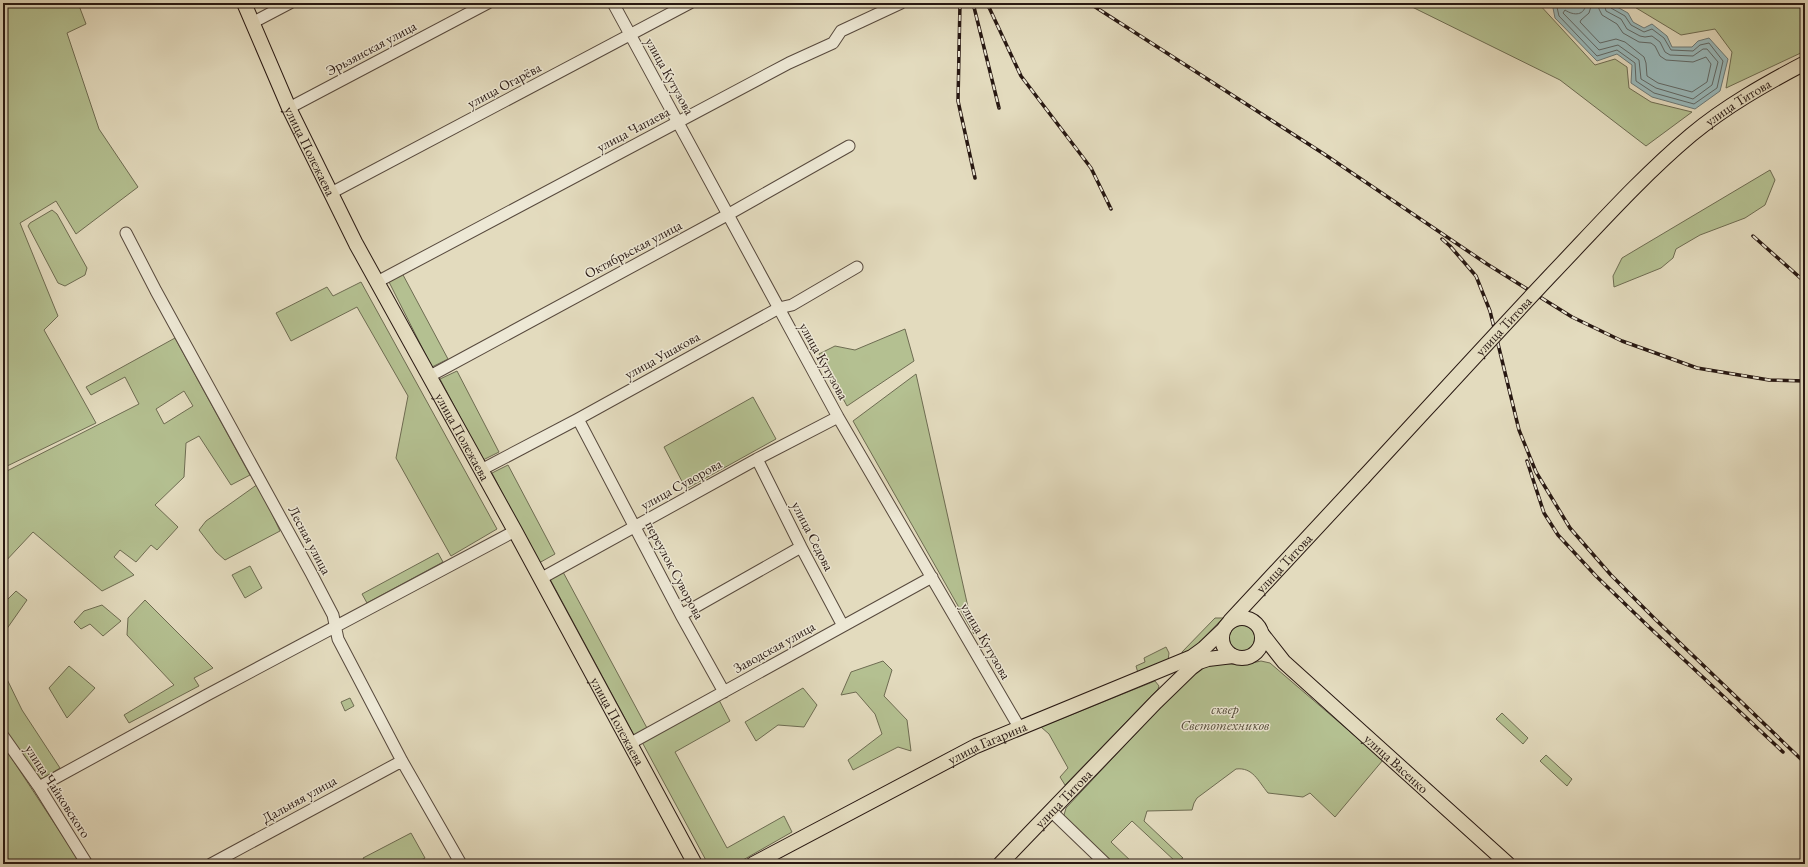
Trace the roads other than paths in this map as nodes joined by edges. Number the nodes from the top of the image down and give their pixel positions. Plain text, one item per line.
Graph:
1 (244, 3) edge
2 (290, 3) edge
3 (488, 3) edge
4 (613, 3) edge
5 (690, 3) edge
6 (901, 3) edge
7 (252, 23) junction
8 (630, 34) junction
9 (1805, 63) edge
10 (290, 108) junction
11 (678, 122) junction
12 (849, 146) dead end
13 (331, 193) junction
14 (729, 214) junction
15 (126, 234) dead end
16 (857, 267) dead end
17 (377, 282) junction
18 (778, 308) junction
19 (430, 376) junction
20 (838, 417) junction
21 (578, 419) junction
22 (757, 459) junction
23 (481, 470) junction
24 (635, 526) junction
25 (515, 531) junction
26 (801, 547) junction
27 (932, 577) junction
28 (540, 579) junction
29 (1260, 589) junction
30 (681, 615) junction
31 (1227, 625) junction
32 (843, 626) junction
33 (335, 628) junction
34 (1259, 628) junction
35 (1253, 655) junction
36 (1233, 656) junction
37 (1208, 660) junction
38 (1177, 662) junction
39 (1284, 662) junction
40 (1149, 674) junction
41 (724, 692) junction
42 (1159, 699) junction
43 (1019, 727) junction
44 (3, 736) edge
45 (631, 743) junction
46 (402, 761) junction
47 (39, 787) junction
48 (1051, 812) junction
49 (87, 864) edge
50 (211, 864) edge
51 (460, 864) edge
52 (695, 864) edge
53 (753, 864) edge
54 (1000, 864) edge
55 (1106, 864) edge
56 (1508, 864) edge

1 - 7 main road, улица Полежаева
2 - 7 street
3 - 10 street, Эрьзянская улица
4 - 8 street, улица Кутузова
5 - 8 street, улица Огарёва
6 - 11 street, улица Чапаева
7 - 10 main road, улица Полежаева
8 - 11 street, улица Кутузова
8 - 13 street, улица Огарёва
9 - 29 main road, улица Титова, bridge
10 - 13 main road, улица Полежаева
11 - 14 street, улица Кутузова
11 - 17 street, улица Чапаева
12 - 14 street, Октябрьская улица
13 - 17 main road, улица Полежаева
14 - 18 street, улица Кутузова
14 - 19 street, Октябрьская улица
15 - 33 street, Лесная улица
16 - 18 street, улица Ушакова
17 - 19 main road, улица Полежаева
18 - 20 street, улица Кутузова
18 - 21 street, улица Ушакова
19 - 23 main road, улица Полежаева
20 - 22 street, улица Суворова
20 - 27 street, улица Кутузова
21 - 23 street, улица Ушакова
21 - 24 street, переулок Суворова
22 - 24 street, улица Суворова
22 - 26 street, улица Седова
23 - 25 main road, улица Полежаева
24 - 28 street, улица Суворова
24 - 30 street, переулок Суворова
25 - 28 main road, улица Полежаева
25 - 33 street
26 - 30 street
26 - 32 street, улица Седова
27 - 32 street, Заводская улица
27 - 43 street, улица Кутузова
28 - 45 main road, улица Полежаева
29 - 31 main road, улица Титова
29 - 34 main road
30 - 41 street, переулок Суворова
31 - 34 main road
31 - 36 main road
31 - 38 main road, улица Гагарина
32 - 41 street, Заводская улица
33 - 46 street, Лесная улица
33 - 47 street
34 - 35 main road
34 - 39 main road, улица Васенко
35 - 36 main road
35 - 39 main road, улица Васенко
36 - 37 main road, улица Титова
37 - 38 main road
37 - 42 main road, улица Титова
38 - 40 main road, улица Гагарина
39 - 56 main road, улица Васенко
40 - 42 main road
40 - 43 main road, улица Гагарина
41 - 45 street, Заводская улица
42 - 48 main road, улица Титова
43 - 53 main road, улица Гагарина
44 - 47 street, улица Чайковского
45 - 52 main road, улица Полежаева
46 - 50 street, Дальняя улица
46 - 51 street, Лесная улица
47 - 49 street, улица Чайковского
48 - 54 main road, улица Титова
48 - 55 street

